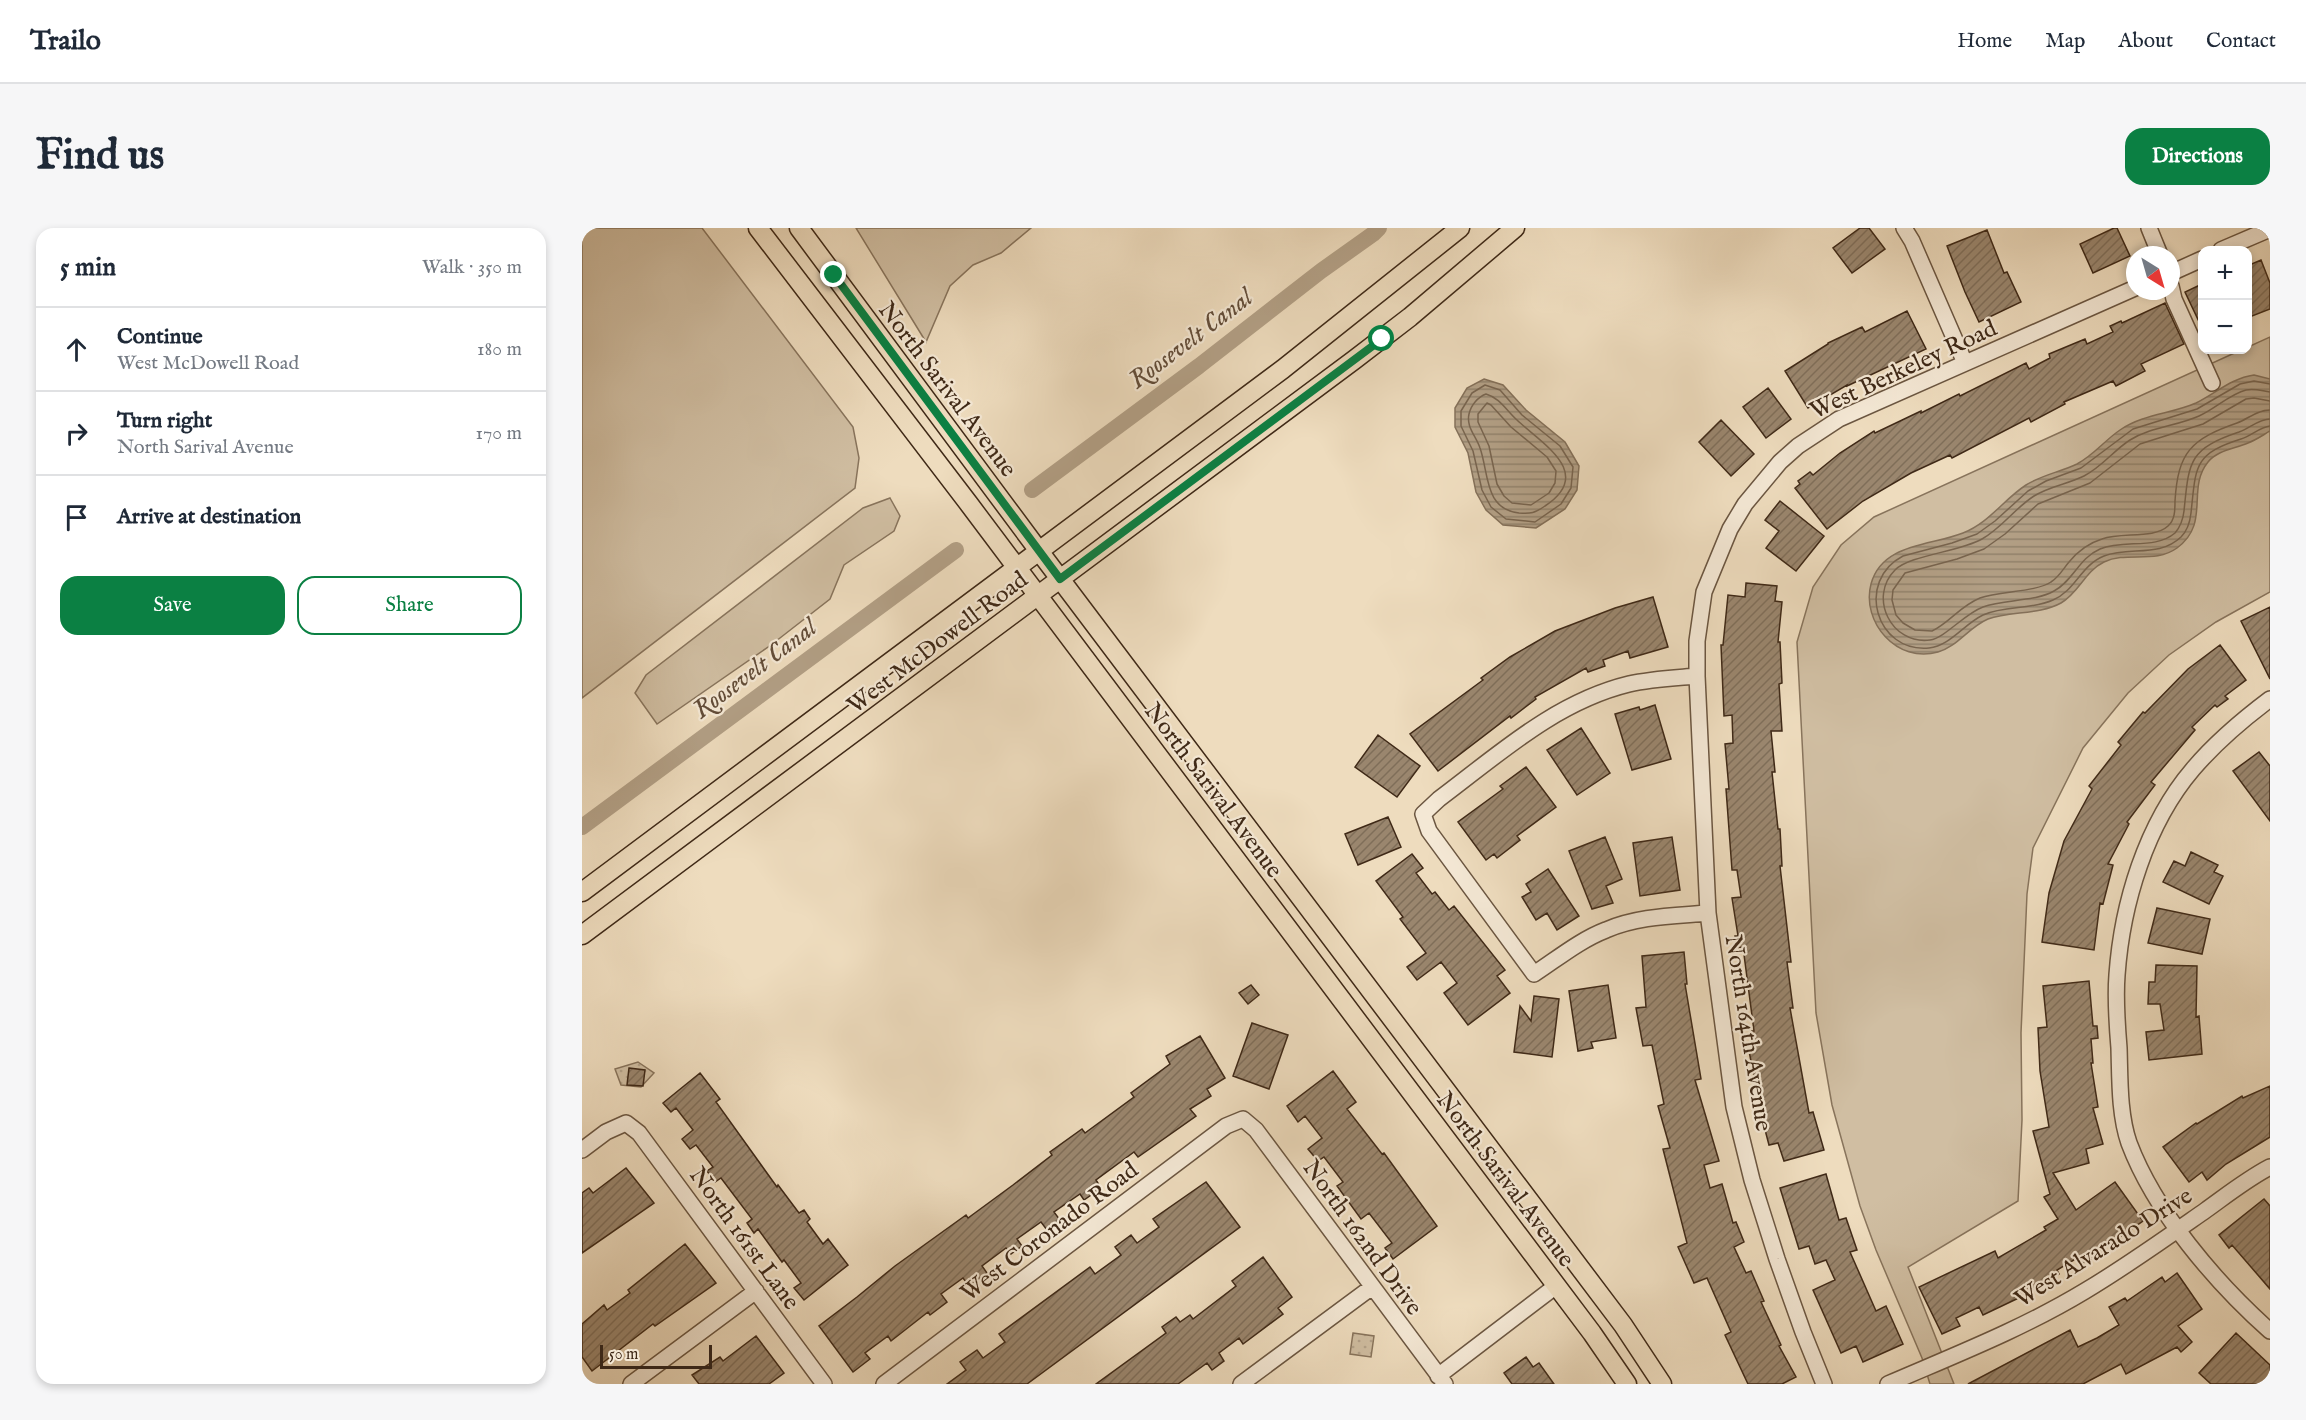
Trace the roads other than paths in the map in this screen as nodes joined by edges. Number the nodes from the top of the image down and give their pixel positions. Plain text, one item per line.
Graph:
1 (758, 228) edge
2 (800, 228) edge
3 (1460, 228) edge
4 (1515, 228) edge
5 (1904, 228) edge
6 (2149, 228) edge
7 (2270, 229) edge
8 (2156, 246) edge
9 (2230, 246) edge
10 (2198, 261) edge
11 (2180, 269) edge
12 (2126, 292) edge
13 (2175, 300) edge
14 (1965, 363) junction
15 (2212, 383) dead end
16 (1039, 551) junction
17 (1016, 569) junction
18 (1060, 579) junction
19 (1037, 597) junction
20 (1697, 676) junction
21 (2270, 699) edge
22 (582, 892) edge
23 (1708, 913) junction
24 (582, 935) edge
25 (1243, 1119) joint
26 (582, 1150) edge
27 (2270, 1167) edge
28 (2178, 1229) junction
29 (1556, 1286) junction
30 (1372, 1287) junction
31 (756, 1291) junction
32 (2270, 1331) edge
33 (1441, 1380) edge
34 (631, 1384) edge
35 (824, 1384) edge
36 (884, 1384) edge
37 (1241, 1384) edge
38 (1627, 1384) edge
39 (1662, 1384) edge
40 (1824, 1384) edge
41 (1888, 1384) edge

1 - 17 main road, North Sarival Avenue
2 - 16 main road, North Sarival Avenue
3 - 16 main road, West McDowell Road
4 - 18 main road, West McDowell Road
5 - 14 street
6 - 8 street
7 - 9 street
10 - 11 street
12 - 14 street, West Berkeley Road
13 - 15 street
14 - 20 street, West Berkeley Road
16 - 17 main road, West McDowell Road
16 - 18 main road, North Sarival Avenue
17 - 19 main road, North Sarival Avenue
17 - 22 main road, West McDowell Road
18 - 19 main road, West McDowell Road
18 - 39 main road, North Sarival Avenue
19 - 24 main road, West McDowell Road
19 - 29 main road, North Sarival Avenue
20 - 23 street, North 164th Avenue
20 - 23 street
21 - 28 street
23 - 40 street, North 164th Avenue
25 - 30 street, North 162nd Drive
25 - 36 street, West Coronado Road
26 - 31 street, North 161st Lane
27 - 28 street, West Alvarado Drive
28 - 32 street
28 - 41 street, West Alvarado Drive
29 - 33 street
29 - 38 main road, North Sarival Avenue
30 - 33 street, North 162nd Drive
30 - 37 street
31 - 34 street
31 - 35 street, North 161st Lane

